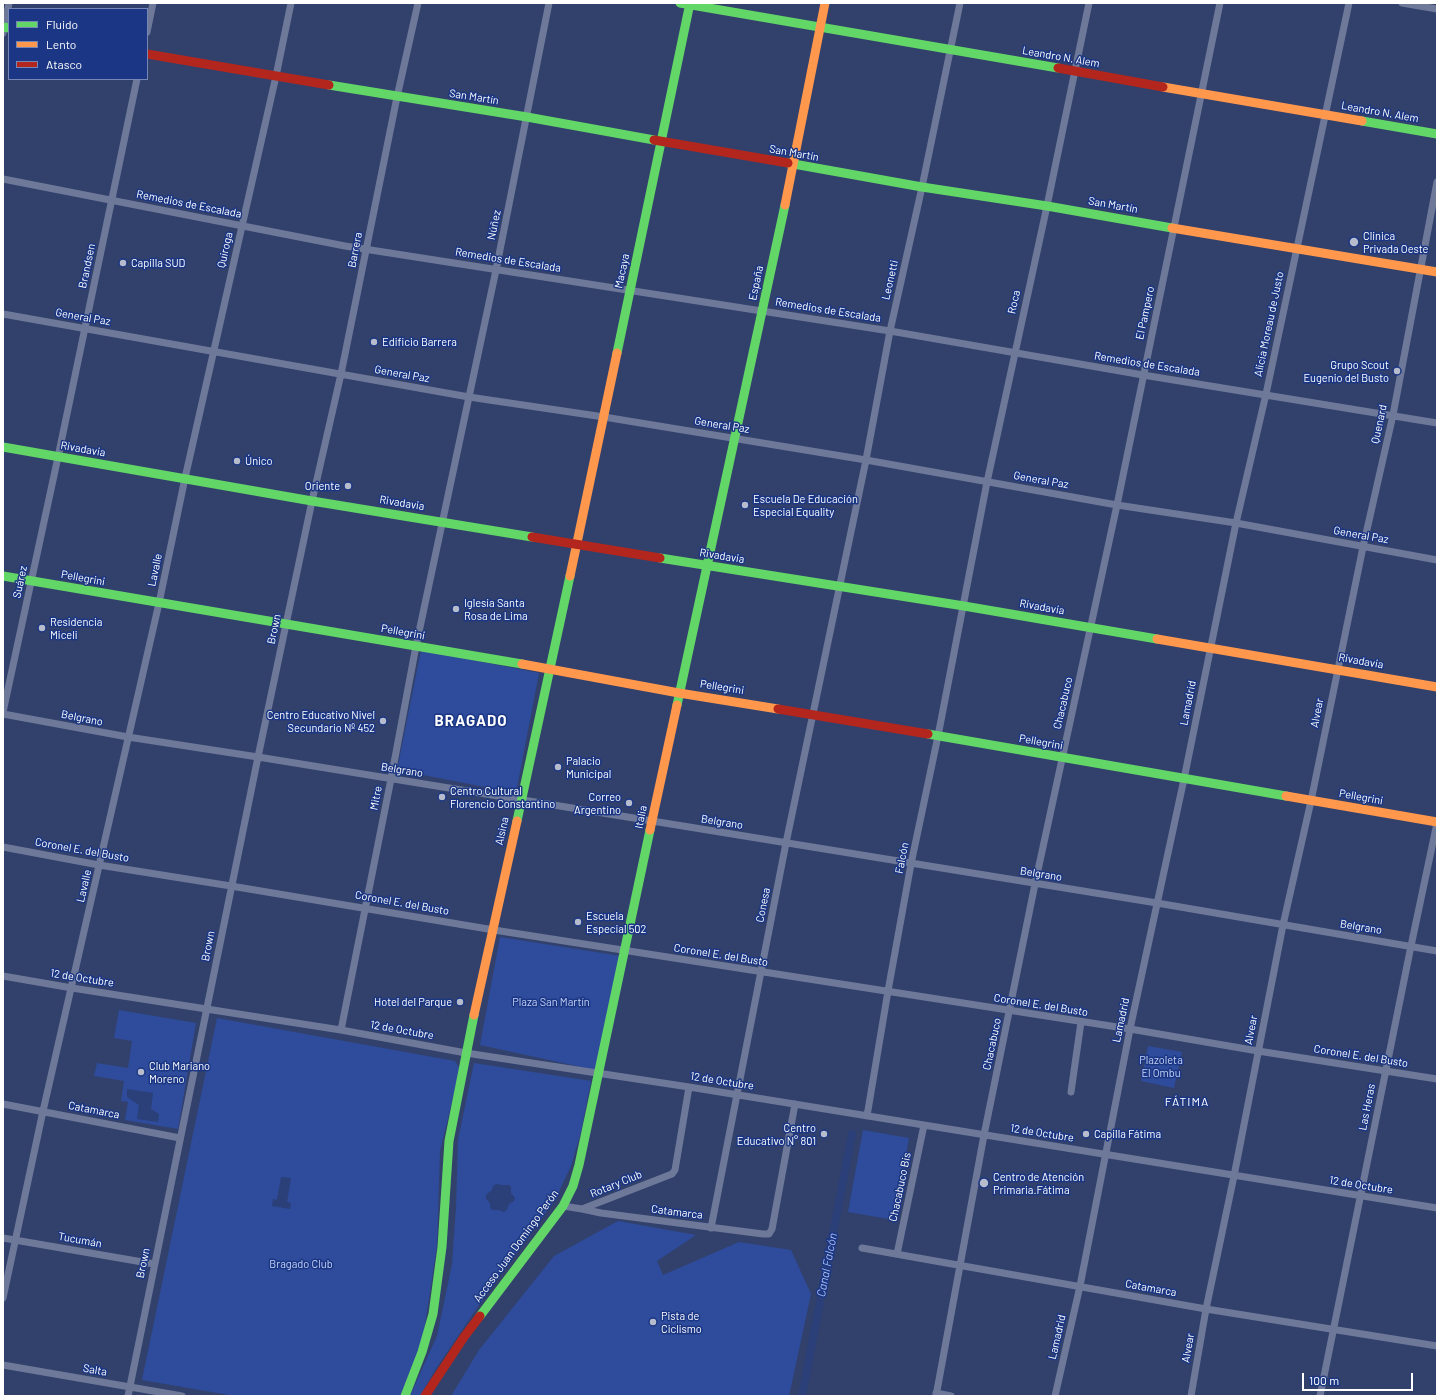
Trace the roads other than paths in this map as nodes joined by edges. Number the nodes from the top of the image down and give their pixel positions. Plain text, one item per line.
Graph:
1 (153, 3) edge
2 (291, 3) edge
3 (418, 3) edge
4 (549, 3) edge
5 (825, 3) edge
6 (960, 3) edge
7 (1089, 3) edge
8 (1220, 3) edge
9 (1349, 3) edge
10 (1402, 3) edge
11 (686, 4) edge
12 (1437, 9) edge
13 (8, 10) edge
14 (148, 27) edge
15 (821, 27) junction
16 (5, 29) edge
17 (950, 50) junction
18 (148, 54) edge
19 (1074, 71) junction
20 (276, 76) junction
21 (137, 80) edge
22 (1201, 93) junction
23 (397, 97) junction
24 (1325, 115) junction
25 (527, 117) junction
26 (1437, 134) edge
27 (661, 141) junction
28 (793, 165) junction
29 (3, 179) edge
30 (1437, 182) edge
31 (922, 187) junction
32 (113, 200) junction
33 (1047, 206) junction
34 (242, 225) junction
35 (1174, 228) junction
36 (1296, 249) junction
37 (366, 250) junction
38 (1421, 269) junction
39 (496, 270) junction
40 (1437, 272) edge
41 (631, 291) junction
42 (762, 311) junction
43 (3, 314) edge
44 (85, 329) junction
45 (890, 331) junction
46 (214, 352) junction
47 (1014, 353) junction
48 (341, 374) junction
49 (1143, 375) junction
50 (1266, 394) junction
51 (469, 397) junction
52 (1393, 415) junction
53 (604, 416) junction
54 (1437, 423) edge
55 (735, 439) junction
56 (3, 447) edge
57 (58, 457) junction
58 (866, 460) junction
59 (185, 478) junction
60 (988, 482) junction
61 (312, 501) junction
62 (1117, 504) junction
63 (442, 522) junction
64 (1236, 523) junction
65 (577, 544) junction
66 (1363, 547) junction
67 (1437, 560) edge
68 (706, 566) junction
69 (3, 576) edge
70 (32, 581) junction
71 (839, 586) junction
72 (159, 603) junction
73 (964, 606) junction
74 (286, 624) junction
75 (1091, 628) junction
76 (416, 646) junction
77 (1210, 648) junction
78 (549, 669) junction
79 (1337, 669) junction
80 (1437, 687) edge
81 (679, 693) junction
82 (3, 713) edge
83 (812, 714) junction
84 (938, 736) junction
85 (128, 738) junction
86 (258, 757) junction
87 (1062, 758) junction
88 (391, 779) junction
89 (1184, 779) junction
90 (521, 800) junction
91 (1311, 801) junction
92 (652, 822) junction
93 (1437, 822) edge
94 (786, 843) junction
95 (3, 848) edge
96 (911, 864) junction
97 (100, 865) junction
98 (1035, 884) junction
99 (232, 886) junction
100 (1157, 903) junction
101 (365, 908) junction
102 (1283, 925) junction
103 (494, 930) junction
104 (1411, 946) junction
105 (625, 950) junction
106 (1437, 951) edge
107 (761, 972) junction
108 (3, 976) edge
109 (72, 988) junction
110 (888, 991) junction
111 (207, 1008) junction
112 (1010, 1011) junction
113 (1081, 1022) junction
114 (1130, 1029) junction
115 (341, 1030) junction
116 (1258, 1051) junction
117 (466, 1053) junction
118 (1386, 1071) junction
119 (598, 1073) junction
120 (1437, 1079) edge
121 (690, 1087) junction
122 (1071, 1092) dead end
123 (736, 1094) junction
124 (3, 1104) edge
125 (795, 1104) junction
126 (43, 1111) junction
127 (867, 1116) junction
128 (924, 1125) junction
129 (984, 1135) junction
130 (180, 1138) junction
131 (1105, 1154) junction
132 (1234, 1176) junction
133 (1361, 1196) junction
134 (563, 1206) junction
135 (1437, 1208) edge
136 (582, 1209) junction
137 (711, 1228) junction
138 (3, 1238) edge
139 (16, 1240) junction
140 (862, 1248) dead end
141 (898, 1254) junction
142 (154, 1264) junction
143 (959, 1266) junction
144 (1080, 1286) junction
145 (3, 1298) edge
146 (1206, 1309) junction
147 (1334, 1329) junction
148 (1437, 1346) edge
149 (3, 1364) edge
150 (129, 1387) junction
151 (936, 1395) edge
152 (128, 1396) edge
153 (182, 1396) edge
154 (405, 1396) edge
155 (425, 1396) edge
156 (951, 1396) edge
157 (1055, 1396) edge
158 (1191, 1396) edge
159 (1320, 1396) edge

1 - 14 street
2 - 20 street, Quiroga
3 - 23 street, Barrera
4 - 25 street, Núñez
5 - 15 main road, España
6 - 17 street, Leonetti
7 - 19 street, Roca
8 - 22 street, El Pampero
9 - 24 street, Alicia Moreau de Justo
10 - 12 street
11 - 15 main road, Leandro N. Alem
11 - 27 main road, Macaya
13 - 16 street
15 - 17 main road, Leandro N. Alem
15 - 28 main road, España
17 - 19 main road, Leandro N. Alem
17 - 31 street, Leonetti
18 - 20 main road, San Martín
19 - 22 main road, Leandro N. Alem
19 - 33 street, Roca
20 - 23 main road, San Martín
20 - 34 street, Quiroga
21 - 32 street, Brandsen
22 - 24 main road, Leandro N. Alem
22 - 35 street, El Pampero
23 - 25 main road, San Martín
23 - 37 street, Barrera
24 - 26 main road, Leandro N. Alem
24 - 36 street, Alicia Moreau de Justo
25 - 27 main road, San Martín
25 - 39 street, Núñez
27 - 28 main road, San Martín
27 - 41 main road, Macaya
28 - 31 main road, San Martín
28 - 42 main road, España
29 - 32 street, Remedios de Escalada
30 - 38 street, Quenard
31 - 33 main road, San Martín
31 - 45 street, Leonetti
32 - 34 street, Remedios de Escalada
32 - 44 street, Brandsen
33 - 35 main road, San Martín
33 - 47 street, Roca
34 - 37 street, Remedios de Escalada
34 - 46 street, Quiroga
35 - 36 main road, San Martín
35 - 49 street, El Pampero
36 - 38 main road, San Martín
36 - 50 street, Alicia Moreau de Justo
37 - 39 street, Remedios de Escalada
37 - 48 street, Barrera
38 - 40 main road, San Martín
38 - 52 street, Quenard
39 - 41 street, Remedios de Escalada
39 - 51 street, Núñez
41 - 42 street, Remedios de Escalada
41 - 53 main road, Macaya
42 - 45 street, Remedios de Escalada
42 - 55 main road, España
43 - 44 street, General Paz
44 - 46 street, General Paz
44 - 57 street, Brandsen
45 - 47 street, Remedios de Escalada
45 - 58 street, Leonetti
46 - 48 street, General Paz
46 - 59 street, Quiroga
47 - 49 street, Remedios de Escalada
47 - 60 street, Roca
48 - 51 street, General Paz
48 - 61 street, Barrera
49 - 50 street, Remedios de Escalada
49 - 62 street, El Pampero
50 - 52 street, Remedios de Escalada
50 - 64 street, Alicia Moreau de Justo
51 - 53 street, General Paz
51 - 63 street, Núñez
52 - 54 street, Remedios de Escalada
52 - 66 street, Quenard
53 - 55 street, General Paz
53 - 65 main road, Macaya
55 - 58 street, General Paz
55 - 68 main road, España
56 - 57 main road, Rivadavia
57 - 59 main road, Rivadavia
57 - 70 street, Suárez
58 - 60 street, General Paz
58 - 71 street, Leonetti
59 - 61 main road, Rivadavia
59 - 72 street, Lavalle
60 - 62 street, General Paz
60 - 73 street, Roca
61 - 63 main road, Rivadavia
61 - 74 street, Brown
62 - 64 street, General Paz
62 - 75 street, El Pampero
63 - 65 main road, Rivadavia
63 - 76 street, Mitre
64 - 66 street, General Paz
64 - 77 street, Alicia Moreau de Justo
65 - 68 main road, Rivadavia
65 - 78 main road, Alsina
66 - 67 street, General Paz
66 - 79 street, Quenard
68 - 71 main road, Rivadavia
68 - 81 main road, Italia
69 - 70 main road, Pellegrini
70 - 72 main road, Pellegrini
70 - 82 street, Suárez
71 - 73 main road, Rivadavia
71 - 83 street, Conesa
72 - 74 main road, Pellegrini
72 - 85 street, Lavalle
73 - 75 main road, Rivadavia
73 - 84 street, Falcón
74 - 76 main road, Pellegrini
74 - 86 street, Brown
75 - 77 main road, Rivadavia
75 - 87 street, Chacabuco
76 - 78 main road, Pellegrini
76 - 88 street, Mitre
77 - 79 main road, Rivadavia
77 - 89 street, Lamadrid
78 - 81 main road, Pellegrini
78 - 90 main road, Alsina
79 - 80 main road, Rivadavia
79 - 91 street, Alvear
81 - 83 main road, Pellegrini
81 - 92 main road, Italia
82 - 85 street, Belgrano
83 - 84 main road, Pellegrini
83 - 94 street, Conesa
84 - 87 main road, Pellegrini
84 - 96 street, Falcón
85 - 86 street, Belgrano
85 - 97 street, Lavalle
86 - 88 street, Belgrano
86 - 99 street, Brown
87 - 89 main road, Pellegrini
87 - 98 street, Chacabuco
88 - 90 street, Belgrano
88 - 101 street, Mitre
89 - 91 main road, Pellegrini
89 - 100 street, Lamadrid
90 - 92 street, Belgrano
90 - 103 main road, Alsina
91 - 93 main road, Pellegrini
91 - 102 street, Alvear
92 - 94 street, Belgrano
92 - 105 main road, Italia
93 - 104 street, Las Heras
94 - 96 street, Belgrano
94 - 107 street, Conesa
95 - 97 street, Coronel E. del Busto
96 - 98 street, Belgrano
96 - 110 street, Falcón
97 - 99 street, Coronel E. del Busto
97 - 109 street, Lavalle
98 - 100 street, Belgrano
98 - 112 street, Chacabuco
99 - 101 street, Coronel E. del Busto
99 - 111 street, Brown
100 - 102 street, Belgrano
100 - 114 street, Lamadrid
101 - 103 street, Coronel E. del Busto
101 - 115 street, Mitre
102 - 104 street, Belgrano
102 - 116 street, Alvear
103 - 105 street, Coronel E. del Busto
103 - 117 main road, Alsina
104 - 106 street, Belgrano
104 - 118 street, Las Heras
105 - 107 street, Coronel E. del Busto
105 - 119 main road, Italia
107 - 110 street, Coronel E. del Busto
107 - 123 street, Conesa
108 - 109 street, 12 de Octubre
109 - 111 street, 12 de Octubre
109 - 126 street, Lavalle
110 - 112 street, Coronel E. del Busto
110 - 127 street, Falcón
111 - 115 street, 12 de Octubre
111 - 130 street, Brown
112 - 113 street, Coronel E. del Busto
112 - 129 street, Chacabuco
113 - 114 street, Coronel E. del Busto
113 - 122 street
114 - 116 street, Coronel E. del Busto
114 - 131 street, Lamadrid
115 - 117 street, 12 de Octubre
116 - 118 street, Coronel E. del Busto
116 - 132 street, Alvear
117 - 119 street, 12 de Octubre
117 - 154 main road
118 - 120 street, Coronel E. del Busto
118 - 133 street, Las Heras
119 - 121 street, 12 de Octubre
119 - 134 main road, Acceso Juan Domingo Perón
121 - 123 street, 12 de Octubre
121 - 136 street, Rotary Club
123 - 125 street, 12 de Octubre
123 - 137 street, Conesa
124 - 126 street, Catamarca
125 - 127 street, 12 de Octubre
125 - 137 street, Catamarca
126 - 130 street, Catamarca
126 - 139 street, Lavalle
127 - 128 street, 12 de Octubre
128 - 129 street, 12 de Octubre
128 - 141 street, Chacabuco Bis
129 - 131 street, 12 de Octubre
129 - 143 street, Chacabuco
130 - 142 street, Brown
131 - 132 street, 12 de Octubre
131 - 144 street, Lamadrid
132 - 133 street, 12 de Octubre
132 - 146 street, Alvear
133 - 135 street, 12 de Octubre
133 - 147 street, Las Heras
134 - 136 street, Rotary Club
134 - 155 main road, Acceso Juan Domingo Perón
136 - 137 street, Catamarca
138 - 139 street, Tucumán
139 - 142 street, Tucumán
139 - 145 street, Lavalle
140 - 141 street, Catamarca
141 - 143 street, Catamarca
142 - 150 street, Brown
143 - 144 street, Catamarca
143 - 151 street, Chacabuco
144 - 146 street, Catamarca
144 - 157 street, Lamadrid
146 - 147 street, Catamarca
146 - 158 street, Alvear
147 - 148 street, Catamarca
147 - 159 street, Las Heras
149 - 150 street, Salta
150 - 152 street, Brown
150 - 153 street, Salta
151 - 156 street

